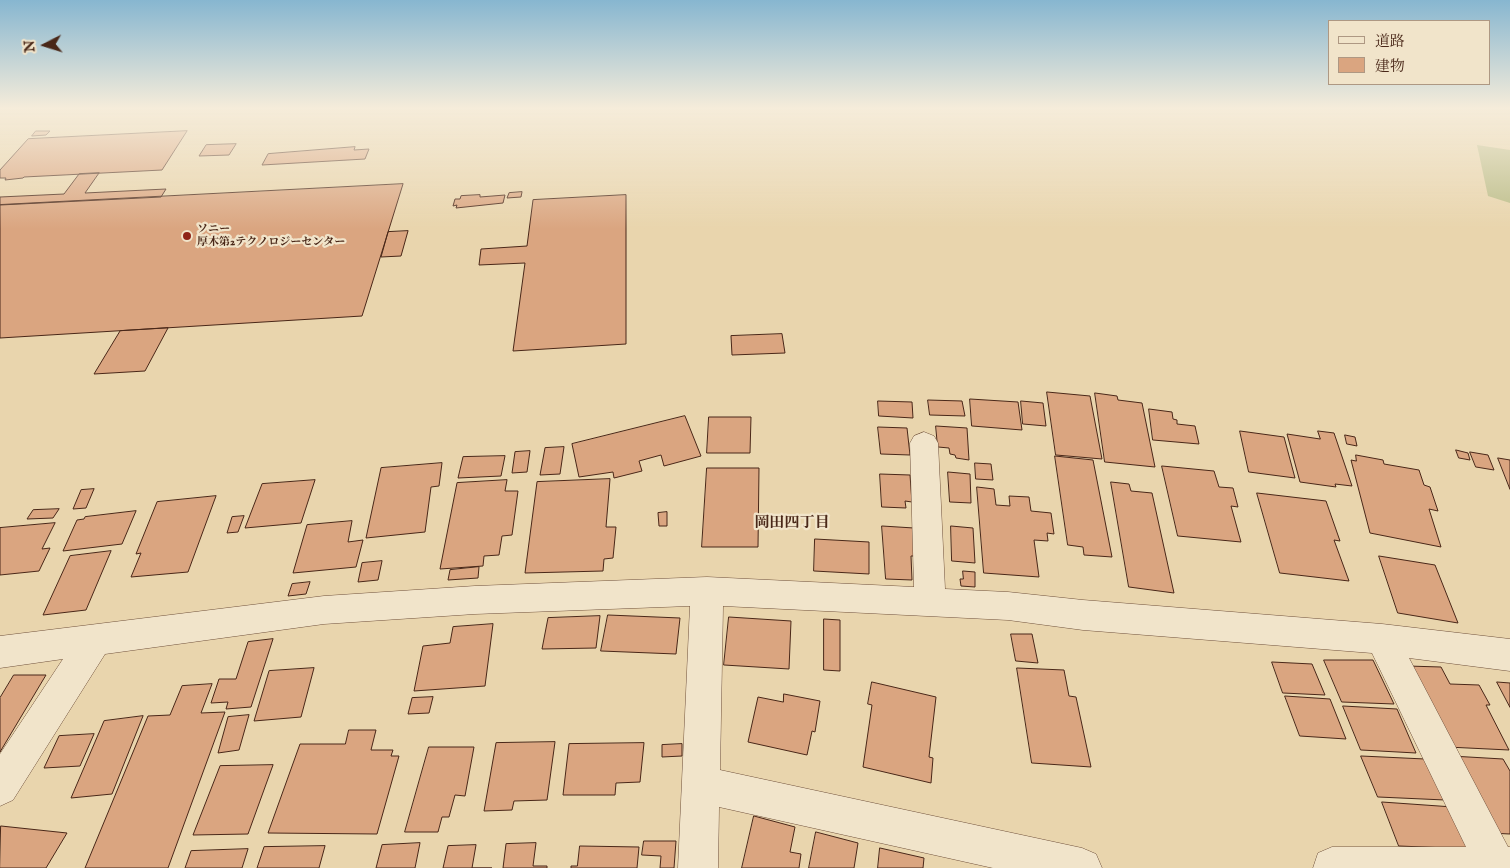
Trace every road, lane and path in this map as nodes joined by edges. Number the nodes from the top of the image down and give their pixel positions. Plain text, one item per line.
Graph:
1 (924, 442) dead end
2 (706, 591) junction
3 (930, 602) junction
4 (1382, 639) junction
5 (95, 640) junction
6 (0, 652) edge
7 (1510, 655) edge
8 (700, 784) junction
9 (0, 787) edge
10 (1503, 866) edge
11 (1332, 867) edge
12 (698, 868) edge
13 (1082, 868) edge

1 - 3 street
2 - 3 street
2 - 5 street
2 - 8 street
3 - 4 street
4 - 7 street
4 - 10 street
5 - 6 street
5 - 9 street
8 - 12 street
8 - 13 street
10 - 11 street

